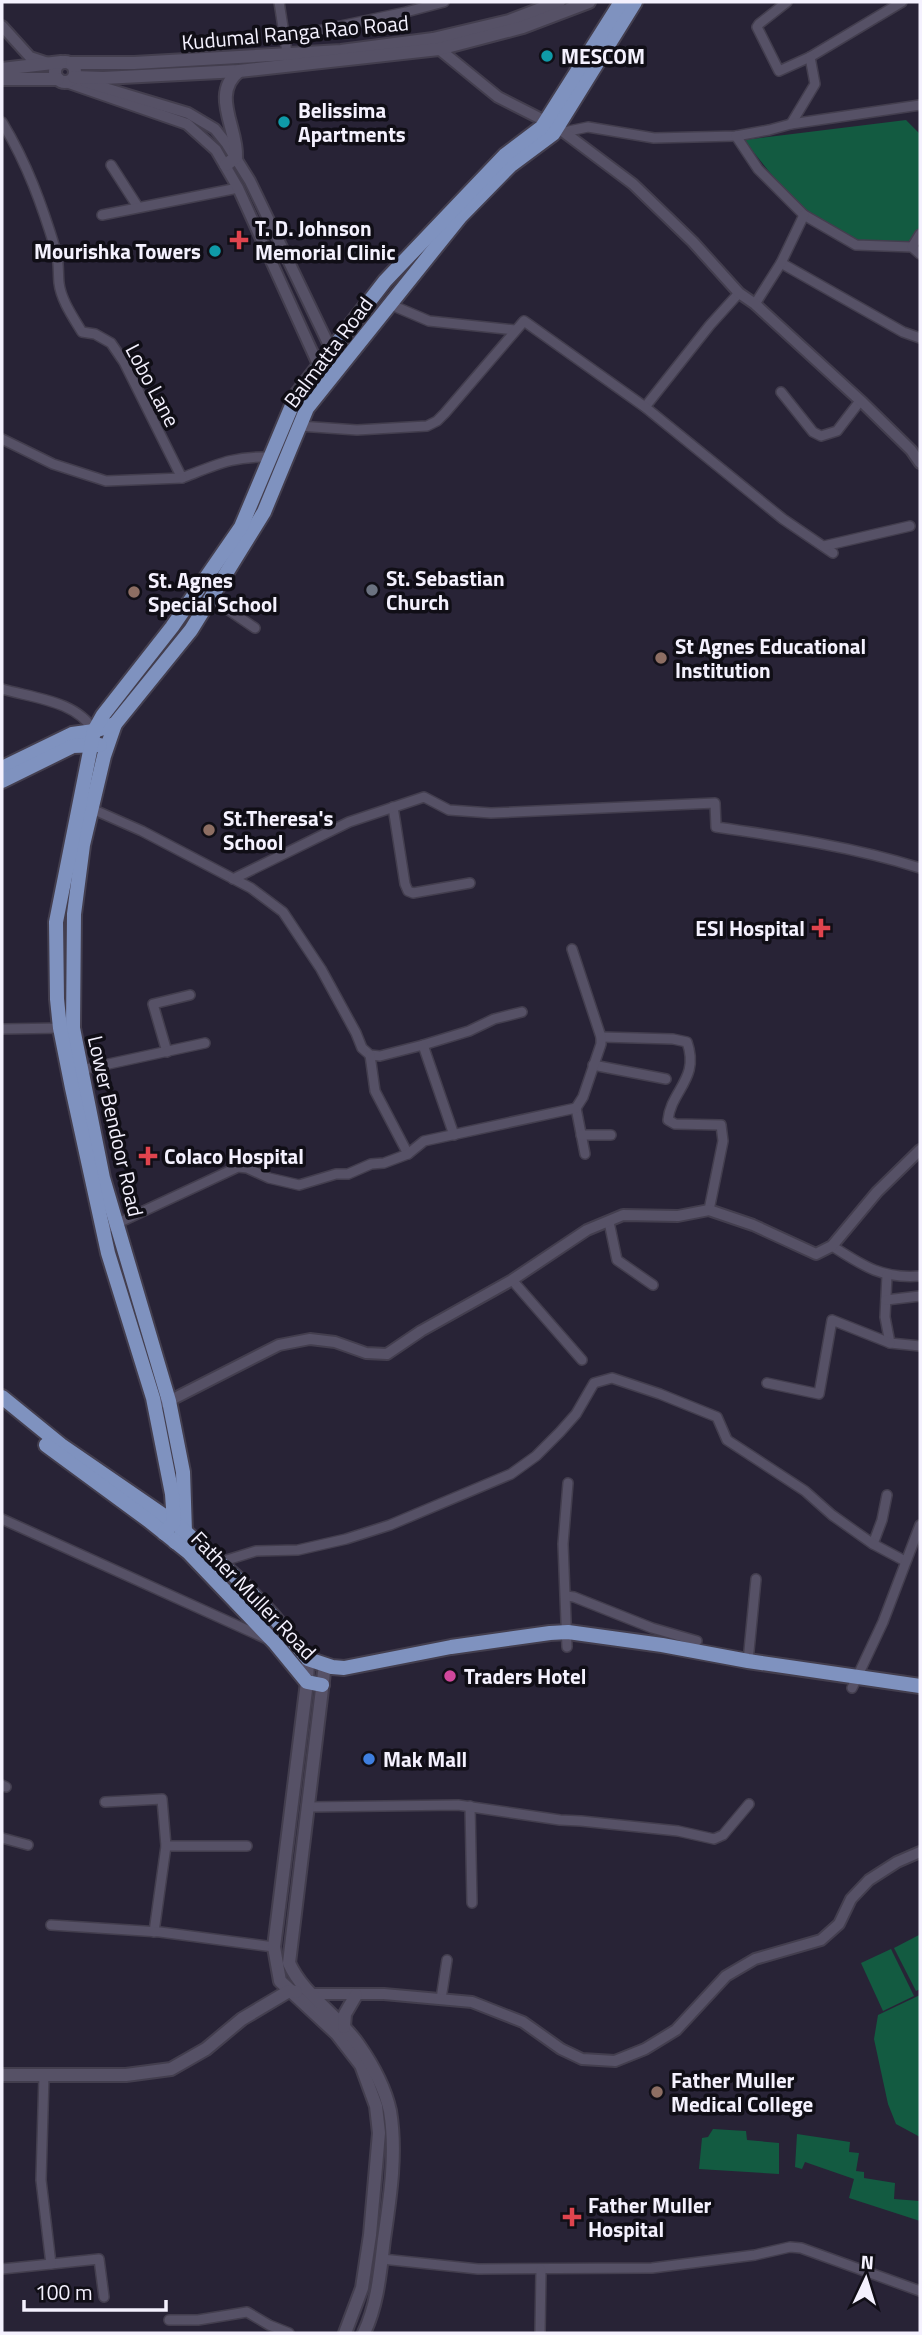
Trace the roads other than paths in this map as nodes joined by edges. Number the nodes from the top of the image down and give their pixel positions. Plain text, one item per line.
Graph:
1 (279, 2) edge
2 (444, 2) edge
3 (559, 2) edge
4 (589, 2) edge
5 (621, 2) edge
6 (635, 2) edge
7 (787, 2) edge
8 (902, 2) edge
9 (2, 26) edge
10 (284, 38) junction
11 (439, 49) junction
12 (810, 57) junction
13 (288, 61) junction
14 (60, 63) junction
15 (2, 69) edge
16 (239, 71) junction
17 (2, 79) edge
18 (68, 79) junction
19 (920, 105) edge
20 (2, 122) edge
21 (791, 124) junction
22 (556, 127) junction
23 (736, 136) junction
24 (231, 161) junction
25 (111, 165) dead end
26 (238, 188) junction
27 (138, 206) junction
28 (102, 215) dead end
29 (804, 215) junction
30 (920, 234) edge
31 (916, 251) edge
32 (781, 263) junction
33 (739, 293) junction
34 (390, 304) junction
35 (755, 304) junction
36 (515, 330) junction
37 (920, 338) edge
38 (332, 351) junction
39 (319, 365) junction
40 (339, 366) junction
41 (326, 382) junction
42 (781, 392) dead end
43 (860, 401) junction
44 (645, 407) junction
45 (299, 426) junction
46 (2, 439) edge
47 (272, 457) junction
48 (920, 463) edge
49 (183, 478) junction
50 (910, 526) dead end
51 (824, 546) junction
52 (833, 553) dead end
53 (211, 598) junction
54 (255, 628) dead end
55 (2, 689) edge
56 (115, 724) junction
57 (93, 738) junction
58 (108, 746) junction
59 (2, 768) edge
60 (2, 781) edge
61 (393, 807) junction
62 (92, 808) junction
63 (920, 868) edge
64 (233, 879) junction
65 (470, 883) dead end
66 (572, 948) dead end
67 (190, 995) dead end
68 (523, 1012) dead end
69 (67, 1028) junction
70 (2, 1029) edge
71 (601, 1037) junction
72 (205, 1043) dead end
73 (423, 1045) junction
74 (167, 1052) junction
75 (370, 1055) junction
76 (593, 1066) junction
77 (81, 1070) junction
78 (666, 1079) dead end
79 (576, 1108) junction
80 (454, 1135) junction
81 (581, 1135) junction
82 (611, 1135) dead end
83 (920, 1150) edge
84 (408, 1154) junction
85 (584, 1154) dead end
86 (709, 1210) junction
87 (609, 1222) junction
88 (109, 1227) junction
89 (832, 1246) junction
90 (887, 1275) junction
91 (920, 1276) edge
92 (512, 1280) junction
93 (653, 1286) dead end
94 (920, 1296) edge
95 (886, 1300) junction
96 (890, 1343) junction
97 (920, 1346) edge
98 (582, 1360) dead end
99 (767, 1383) dead end
100 (2, 1397) edge
101 (162, 1403) junction
102 (2, 1410) edge
103 (569, 1483) dead end
104 (887, 1495) dead end
105 (2, 1519) edge
106 (920, 1525) edge
107 (175, 1532) junction
108 (873, 1544) junction
109 (905, 1561) junction
110 (218, 1563) junction
111 (202, 1567) junction
112 (756, 1579) dead end
113 (566, 1596) junction
114 (567, 1640) junction
115 (697, 1641) dead end
116 (275, 1643) junction
117 (308, 1658) junction
118 (748, 1661) junction
119 (325, 1664) junction
120 (307, 1682) junction
121 (855, 1682) junction
122 (322, 1685) junction
123 (920, 1686) edge
124 (105, 1802) dead end
125 (750, 1804) dead end
126 (470, 1806) junction
127 (309, 1807) junction
128 (2, 1838) edge
129 (28, 1845) dead end
130 (166, 1846) junction
131 (247, 1846) dead end
132 (920, 1852) edge
133 (472, 1903) dead end
134 (51, 1925) dead end
135 (154, 1932) junction
136 (274, 1947) junction
137 (447, 1960) dead end
138 (289, 1991) junction
139 (312, 1994) junction
140 (356, 1995) junction
141 (441, 2000) junction
142 (344, 2027) junction
143 (44, 2075) junction
144 (2, 2076) edge
145 (382, 2259) junction
146 (51, 2264) junction
147 (2, 2269) edge
148 (541, 2270) junction
149 (920, 2291) edge
150 (104, 2297) dead end
151 (169, 2320) dead end
152 (289, 2333) edge
153 (345, 2333) edge
154 (364, 2333) edge
155 (540, 2333) edge

1 - 10 street
2 - 10 street
3 - 13 main road, Kudumal Ranga Rao Road
4 - 11 main road
5 - 22 main road
6 - 22 main road, Balmatta Road
7 - 12 street
8 - 12 street
9 - 14 street
10 - 13 street
11 - 13 main road
11 - 22 street
12 - 21 street
13 - 14 main road, Kudumal Ranga Rao Road
13 - 16 main road
14 - 15 main road, Kudumal Ranga Rao Road
14 - 18 main road
14 - 18 main road
16 - 18 main road
16 - 24 main road
17 - 18 main road
18 - 24 street
19 - 21 street
20 - 49 street, Lobo Lane
21 - 23 street
22 - 23 street
22 - 33 street
22 - 34 main road, Balmatta Road
22 - 38 main road
23 - 29 street
24 - 26 street
24 - 38 street
25 - 27 street
26 - 27 street
26 - 39 street
27 - 28 street
29 - 31 street
29 - 32 street
30 - 31 street
32 - 35 street
32 - 37 street
33 - 35 street
33 - 44 street
34 - 36 street
34 - 40 main road, Balmatta Road
35 - 43 street
36 - 44 street
36 - 45 street
38 - 39 main road
38 - 40 street
39 - 41 street
39 - 47 main road
40 - 41 main road, Balmatta Road
41 - 45 main road, Balmatta Road
42 - 43 street
43 - 48 street
44 - 51 street
45 - 53 main road, Balmatta Road
46 - 49 street
47 - 49 street
47 - 57 main road
50 - 51 street
51 - 52 street
53 - 54 street
53 - 56 main road, Balmatta Road
55 - 57 street
56 - 57 main road
56 - 58 main road, Lower Bendoor Road
57 - 58 main road
57 - 59 main road
57 - 60 main road
57 - 69 main road
58 - 62 main road, Lower Bendoor Road
61 - 63 street
61 - 64 street
61 - 65 street
62 - 64 street
62 - 69 main road, Lower Bendoor Road
64 - 75 street
66 - 71 street
67 - 74 street
68 - 73 street
69 - 70 street
69 - 77 main road, Lower Bendoor Road
69 - 88 main road
71 - 76 street
71 - 86 street
72 - 74 street
73 - 75 street
73 - 80 street
74 - 77 street
75 - 84 street
76 - 78 street
76 - 79 street
77 - 88 main road, Lower Bendoor Road
79 - 80 street
79 - 81 street
80 - 84 street
81 - 82 street
81 - 85 street
83 - 89 street
84 - 88 street
86 - 87 street
86 - 89 street
87 - 92 street
87 - 93 street
88 - 101 main road, Lower Bendoor Road
89 - 90 street
90 - 91 street
90 - 95 street
92 - 98 street
92 - 101 street
94 - 95 street
95 - 96 street
96 - 97 street
96 - 99 street
100 - 107 main road
101 - 107 main road, Lower Bendoor Road
102 - 107 main road, Father Muller Road
103 - 113 street
104 - 108 street
105 - 116 street
106 - 109 street
107 - 110 main road
107 - 111 main road, Father Muller Road
108 - 109 street
108 - 110 street
109 - 121 street
110 - 111 street
110 - 117 main road
111 - 116 main road, Father Muller Road
112 - 118 street
113 - 114 street
113 - 115 street
114 - 118 main road
114 - 119 main road
116 - 120 main road, Father Muller Road
117 - 119 main road
117 - 120 main road
118 - 121 main road
119 - 122 main road
120 - 122 main road, Father Muller Road
120 - 136 main road
121 - 123 main road
122 - 127 main road, Father Muller Road
124 - 130 street
125 - 126 street
126 - 127 street
126 - 133 street
127 - 139 main road, Father Muller Road
128 - 129 street
130 - 131 street
130 - 135 street
132 - 141 street
134 - 135 street
135 - 136 street
136 - 138 main road
137 - 141 street
138 - 139 main road
138 - 143 main road
138 - 153 main road
139 - 140 street
139 - 142 main road
140 - 141 street
140 - 142 main road
142 - 145 main road
143 - 144 main road
143 - 146 street
145 - 148 street
145 - 154 main road
146 - 147 street
146 - 150 street
148 - 149 street
148 - 155 street
151 - 152 street

